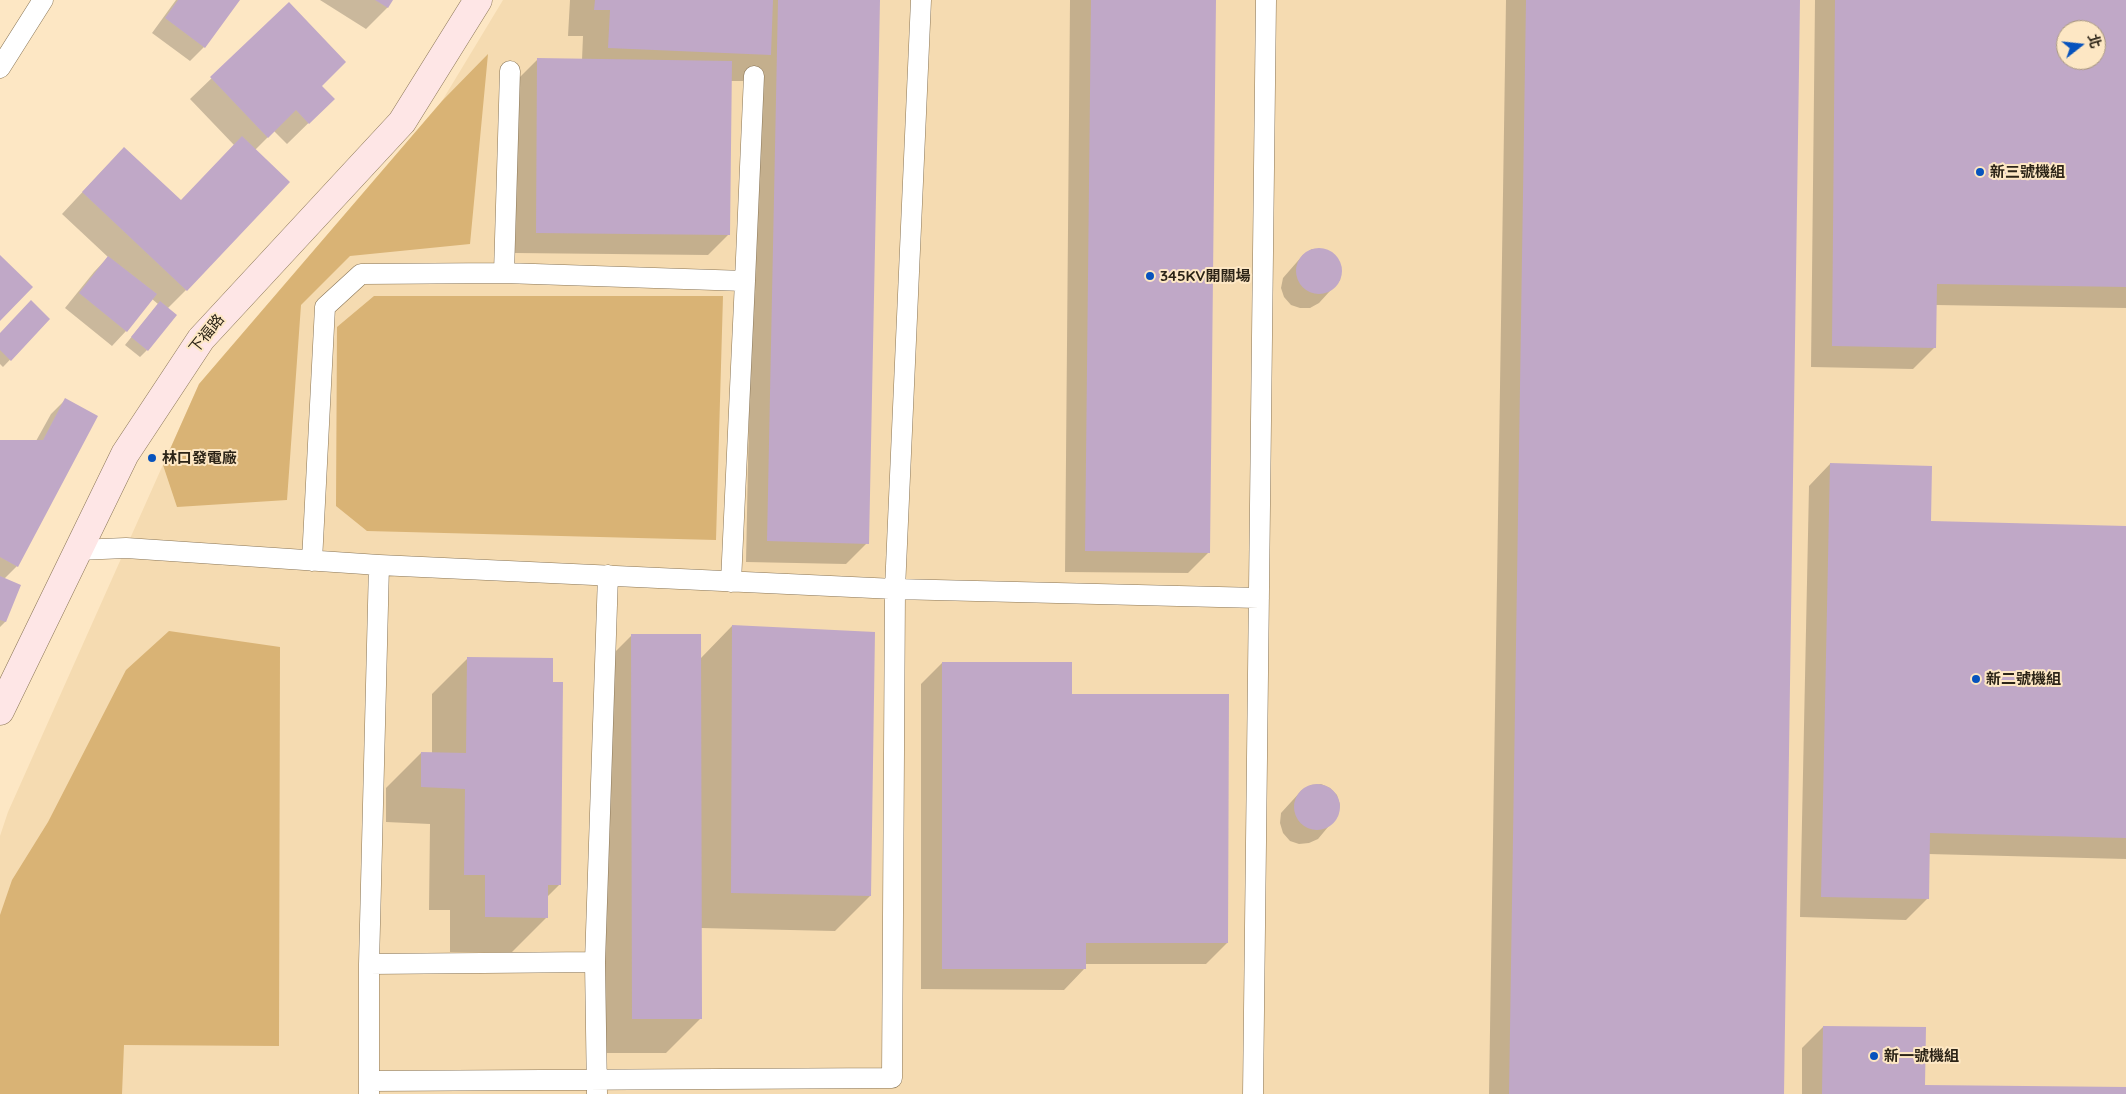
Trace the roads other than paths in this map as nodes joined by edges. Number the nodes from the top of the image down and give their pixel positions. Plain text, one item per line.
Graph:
1 (43, 0) edge
2 (478, 0) edge
3 (921, 0) edge
4 (1266, 0) edge
5 (0, 68) edge
6 (510, 71) dead end
7 (754, 76) dead end
8 (504, 273) junction
9 (744, 281) junction
10 (78, 550) junction
11 (312, 561) junction
12 (378, 565) junction
13 (608, 576) junction
14 (731, 582) junction
15 (895, 590) junction
16 (1259, 598) junction
17 (0, 712) edge
18 (595, 962) junction
19 (369, 964) junction
20 (597, 1086) edge
21 (369, 1088) edge
22 (1253, 1094) edge

1 - 5 lane
2 - 10 main road, 下福路
3 - 15 lane
4 - 16 lane
6 - 8 lane
7 - 9 lane
8 - 9 lane
8 - 11 lane
9 - 14 lane
10 - 11 lane
10 - 17 main road, 下福路
11 - 12 lane
12 - 13 lane
12 - 19 lane
13 - 14 lane
13 - 18 lane
14 - 15 lane
15 - 16 lane
15 - 20 lane
16 - 22 lane
18 - 19 lane
18 - 20 lane
19 - 21 lane
20 - 21 lane

